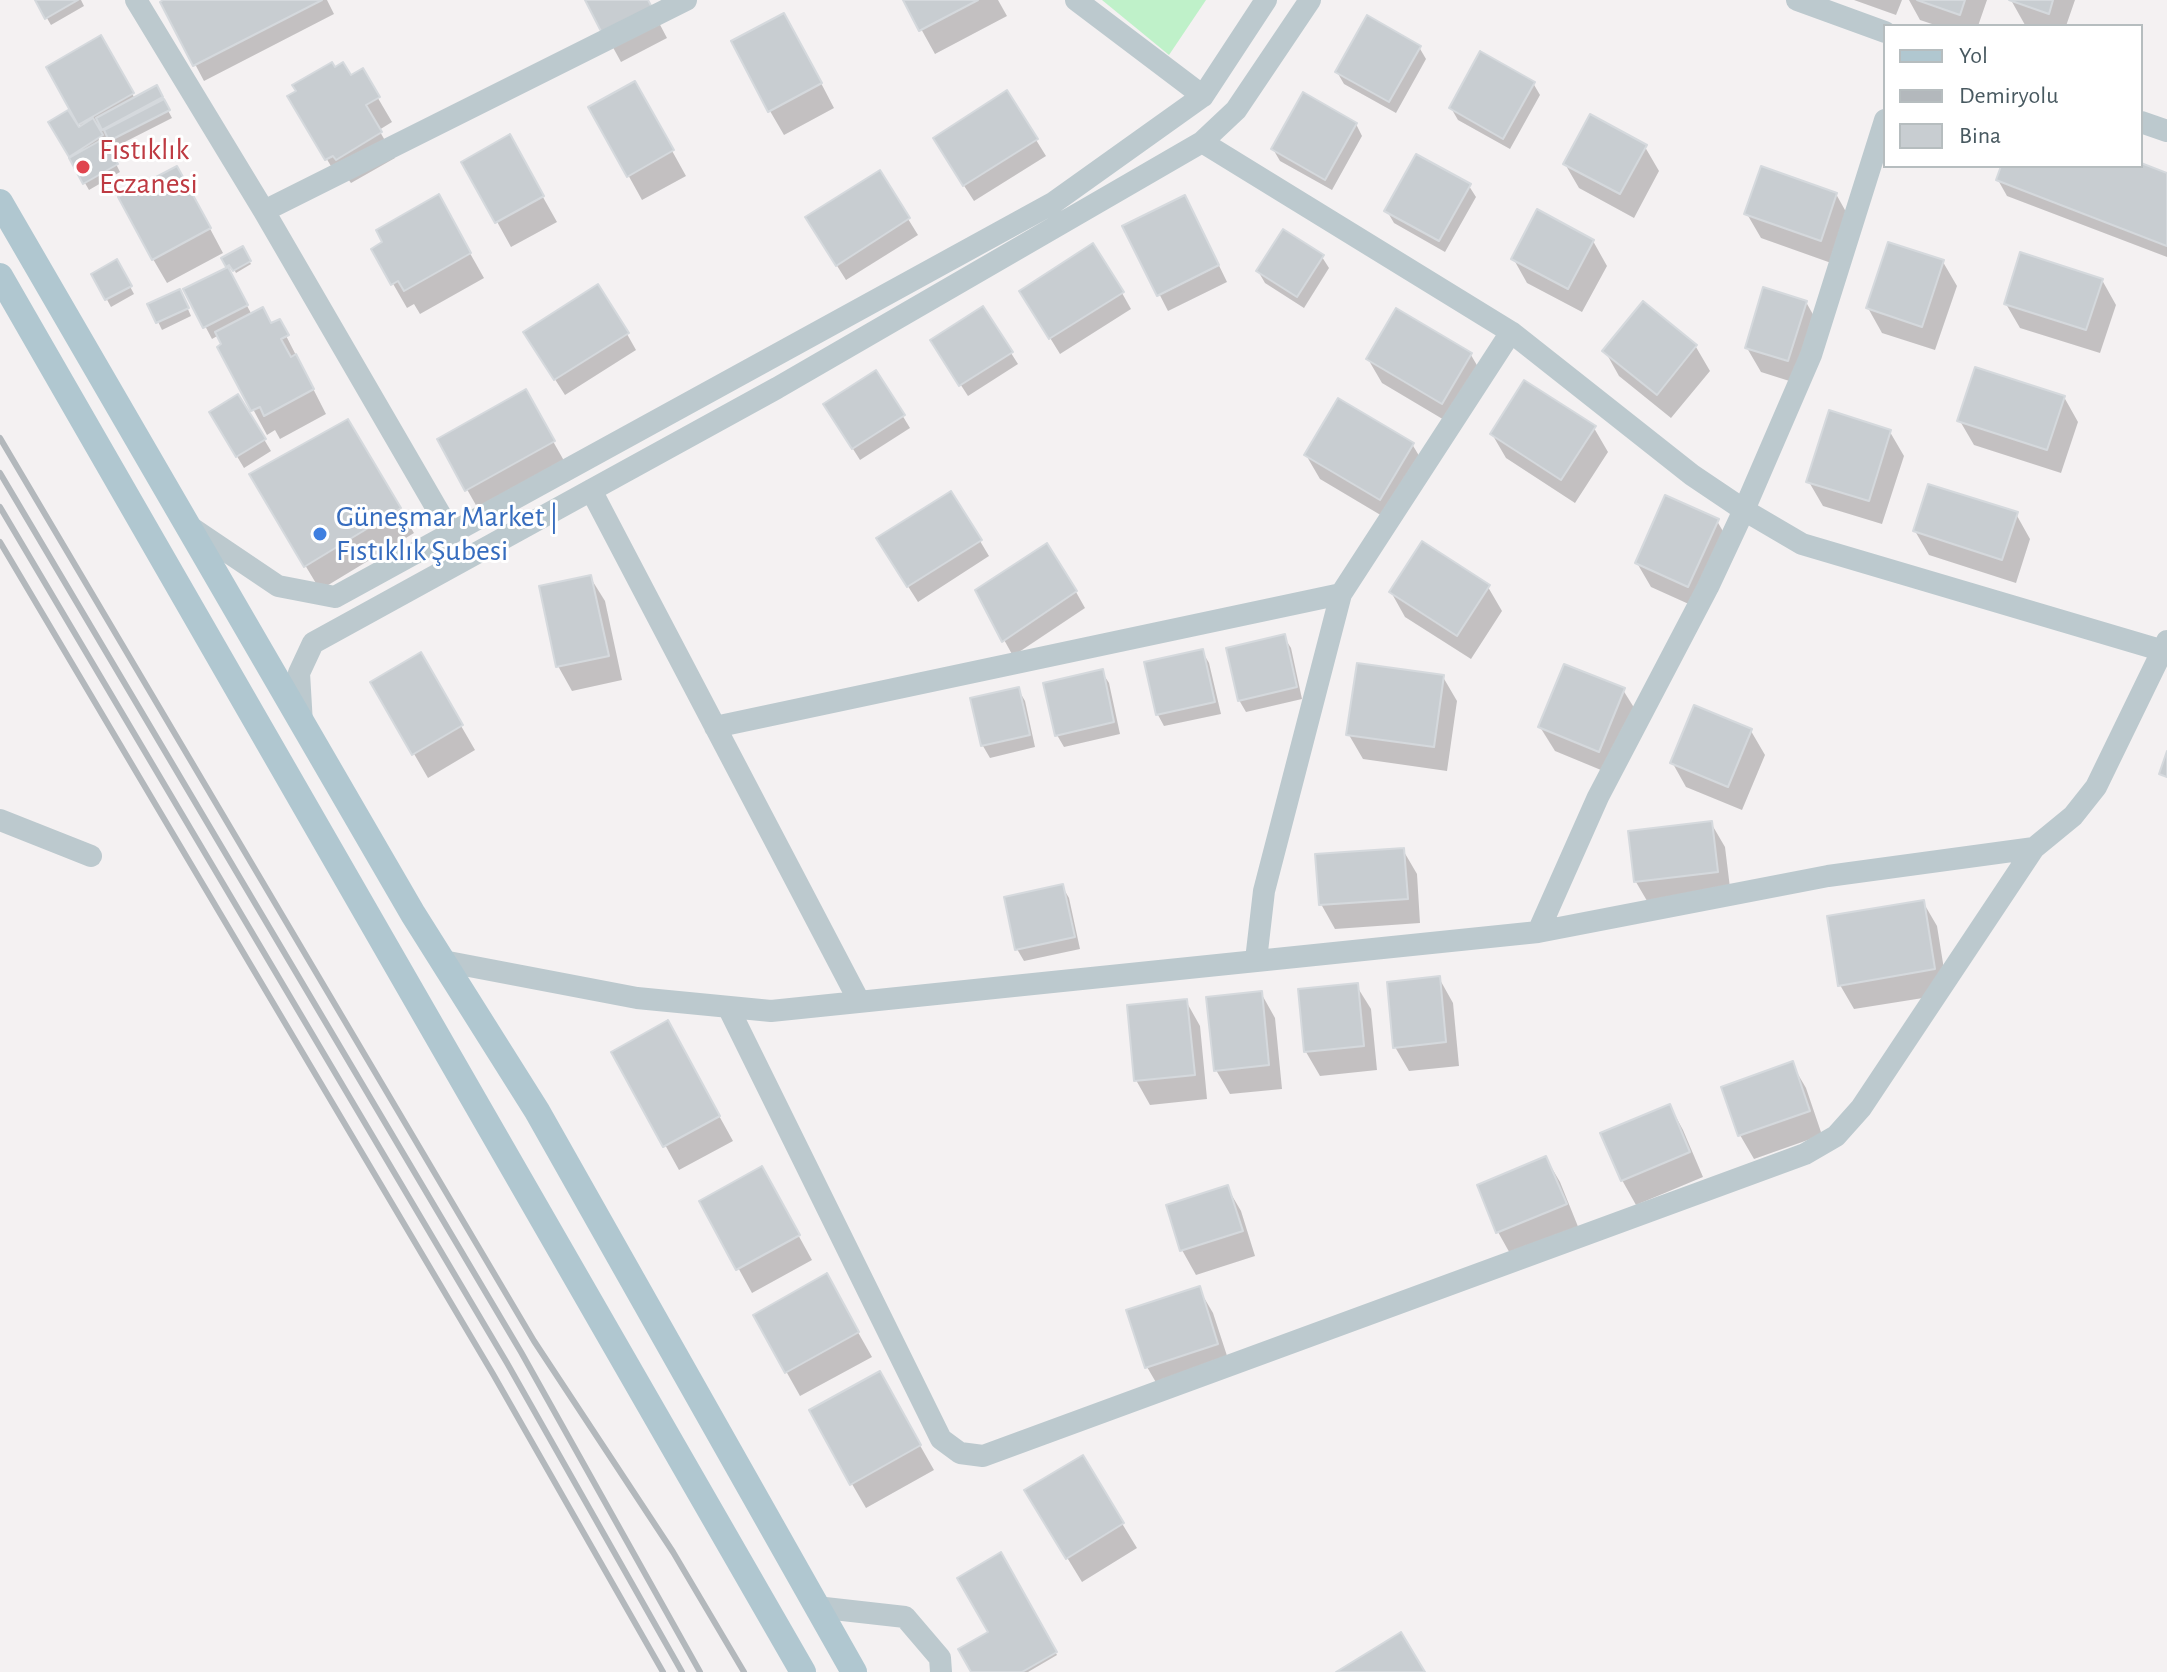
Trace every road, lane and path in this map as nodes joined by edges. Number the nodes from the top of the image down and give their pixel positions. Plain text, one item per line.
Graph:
1 (136, 0) edge
2 (686, 0) edge
3 (1076, 0) edge
4 (1266, 0) edge
5 (1310, 0) edge
6 (1797, 0) edge
7 (1883, 31) edge
8 (1203, 96) junction
9 (2143, 123) edge
10 (1883, 126) edge
11 (2167, 131) edge
12 (1202, 142) junction
13 (0, 202) edge
14 (264, 211) junction
15 (0, 276) edge
16 (1511, 332) junction
17 (591, 490) junction
18 (1744, 510) junction
19 (184, 523) junction
20 (451, 533) junction
21 (1341, 594) junction
22 (2165, 648) edge
23 (302, 725) junction
24 (715, 727) junction
25 (0, 820) edge
26 (2034, 848) junction
27 (91, 856) dead end
28 (1538, 932) junction
29 (1256, 960) junction
30 (443, 961) junction
31 (859, 1001) junction
32 (728, 1007) junction
33 (816, 1607) junction
34 (803, 1672) edge
35 (854, 1672) edge
36 (941, 1672) edge

1 - 14 street
2 - 14 street
3 - 8 street
4 - 8 street
5 - 12 street
6 - 7 street
8 - 20 street
9 - 11 street
10 - 18 street
12 - 16 street
12 - 17 street
13 - 19 main road
14 - 20 street
15 - 34 main road
16 - 18 street
16 - 21 street
17 - 23 street
17 - 24 street
18 - 22 street
18 - 28 street
19 - 20 street
19 - 23 main road
21 - 24 street
21 - 29 street
22 - 26 street
23 - 30 main road
24 - 31 street
25 - 27 street
26 - 28 street
26 - 32 street
28 - 29 street
29 - 31 street
30 - 32 street
30 - 33 main road
31 - 32 street
33 - 35 main road
33 - 36 street

